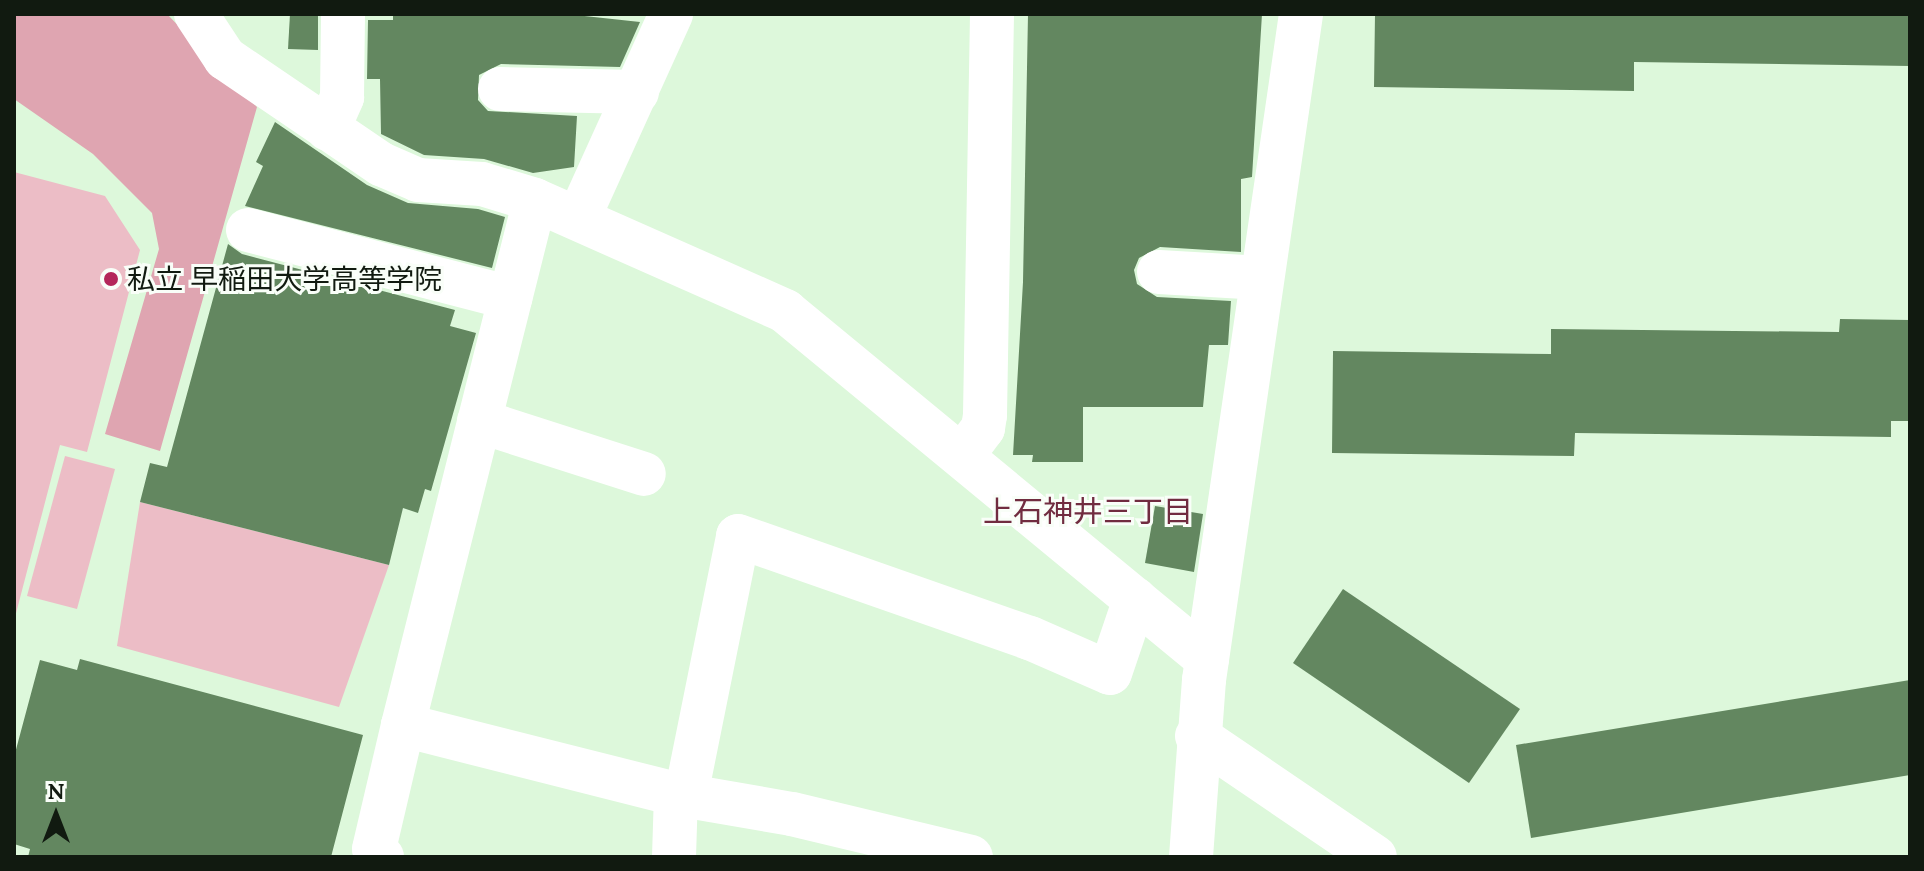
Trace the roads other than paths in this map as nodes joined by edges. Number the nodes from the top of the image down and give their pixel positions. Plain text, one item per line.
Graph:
1 (196, 14) edge
2 (343, 14) edge
3 (671, 14) edge
4 (992, 14) edge
5 (1301, 14) edge
6 (500, 89) dead end
7 (637, 92) junction
8 (328, 129) junction
9 (535, 200) junction
10 (579, 217) junction
11 (248, 230) dead end
12 (1159, 272) dead end
13 (1262, 278) junction
14 (510, 298) junction
15 (479, 421) junction
16 (962, 456) junction
17 (644, 474) dead end
18 (1135, 599) junction
19 (1207, 659) junction
20 (403, 725) junction
21 (1197, 736) junction
22 (681, 795) junction
23 (382, 857) edge
24 (674, 857) edge
25 (971, 857) edge
26 (1191, 857) edge
27 (1375, 857) edge

1 - 8 street
2 - 8 street
3 - 7 street
4 - 16 street
5 - 13 street
6 - 7 street
7 - 10 street
8 - 9 street
9 - 10 street
9 - 14 street
10 - 16 street
11 - 14 street
12 - 13 street
13 - 19 street
14 - 15 street
15 - 17 street
15 - 20 street
16 - 18 street
18 - 19 street
18 - 22 street
19 - 21 street
20 - 22 street
20 - 23 street
21 - 26 street
21 - 27 street
22 - 24 street
22 - 25 street

